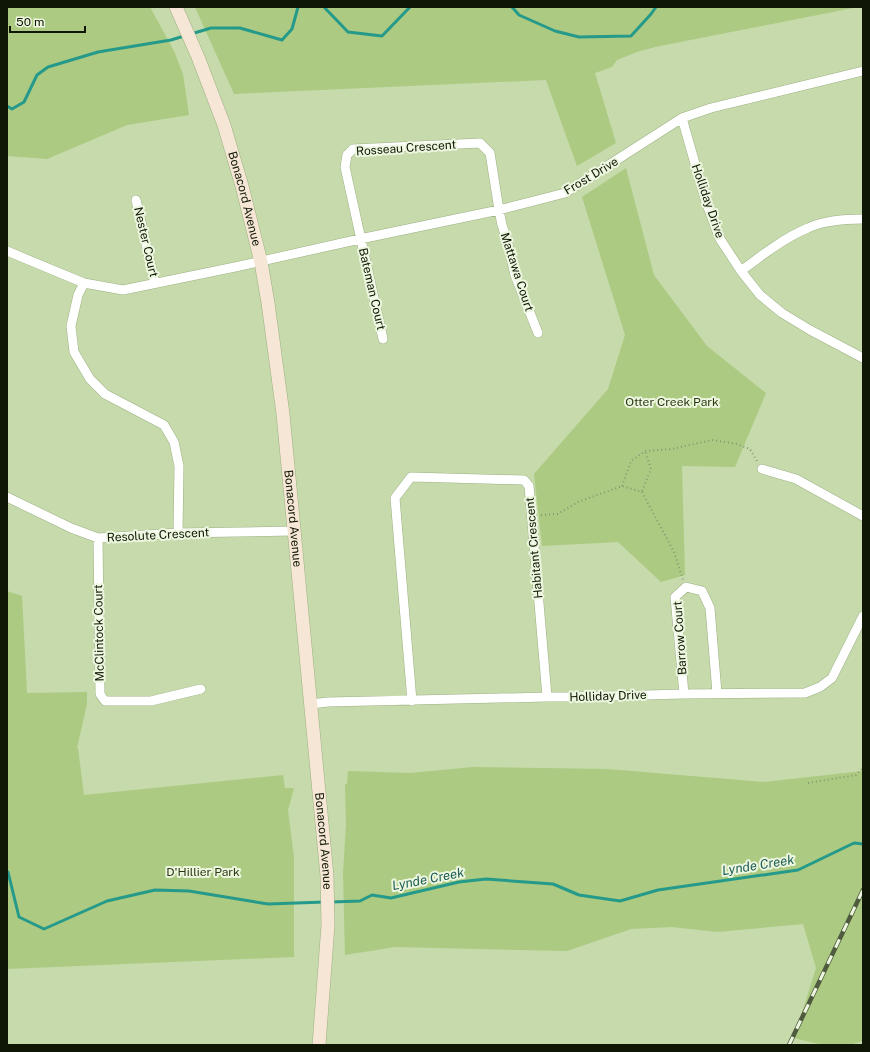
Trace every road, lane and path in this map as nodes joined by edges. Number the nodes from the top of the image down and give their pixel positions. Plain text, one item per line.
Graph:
1 (178, 12) edge
2 (863, 71) edge
3 (682, 118) junction
4 (136, 200) dead end
5 (498, 210) junction
6 (863, 219) edge
7 (360, 239) junction
8 (7, 251) edge
9 (261, 262) junction
10 (741, 270) junction
11 (84, 283) junction
12 (155, 283) junction
13 (538, 333) dead end
14 (383, 339) dead end
15 (863, 358) edge
16 (645, 451) junction
17 (762, 469) joint
18 (622, 486) junction
19 (642, 492) junction
20 (7, 497) edge
21 (531, 516) junction
22 (863, 516) edge
23 (294, 531) junction
24 (178, 533) junction
25 (98, 538) junction
26 (686, 587) junction
27 (863, 616) edge
28 (201, 689) dead end
29 (717, 693) junction
30 (684, 694) junction
31 (547, 697) junction
32 (412, 701) junction
33 (311, 704) junction
34 (863, 768) edge
35 (808, 783) dead end
36 (319, 1045) edge

1 - 9 street, Bonacord Avenue
2 - 3 street, Frost Drive
3 - 5 street, Frost Drive
3 - 10 street, Holliday Drive
4 - 12 street, Nester Court
5 - 7 street, Frost Drive
5 - 7 street, Rosseau Crescent
5 - 13 street, Mattawa Court
6 - 10 street
7 - 9 street, Frost Drive
7 - 14 street, Bateman Court
8 - 11 street
9 - 12 street
9 - 23 street, Bonacord Avenue
10 - 15 street, Holliday Drive
11 - 12 street
11 - 24 street
16 - 17 path
16 - 18 path
16 - 19 path
17 - 22 street
18 - 19 path
18 - 21 path
19 - 26 path
20 - 25 street, Resolute Crescent
21 - 31 street, Habitant Crescent
21 - 32 street, Habitant Crescent
23 - 24 street, Resolute Crescent
23 - 33 street, Bonacord Avenue
24 - 25 street, Resolute Crescent
25 - 28 street, McClintock Court
26 - 29 street, Barrow Court
26 - 30 street, Barrow Court
27 - 29 street, Holliday Drive
29 - 30 street, Holliday Drive
30 - 31 street, Holliday Drive
31 - 32 street, Holliday Drive
32 - 33 street, Holliday Drive
33 - 36 street, Bonacord Avenue
34 - 35 path

